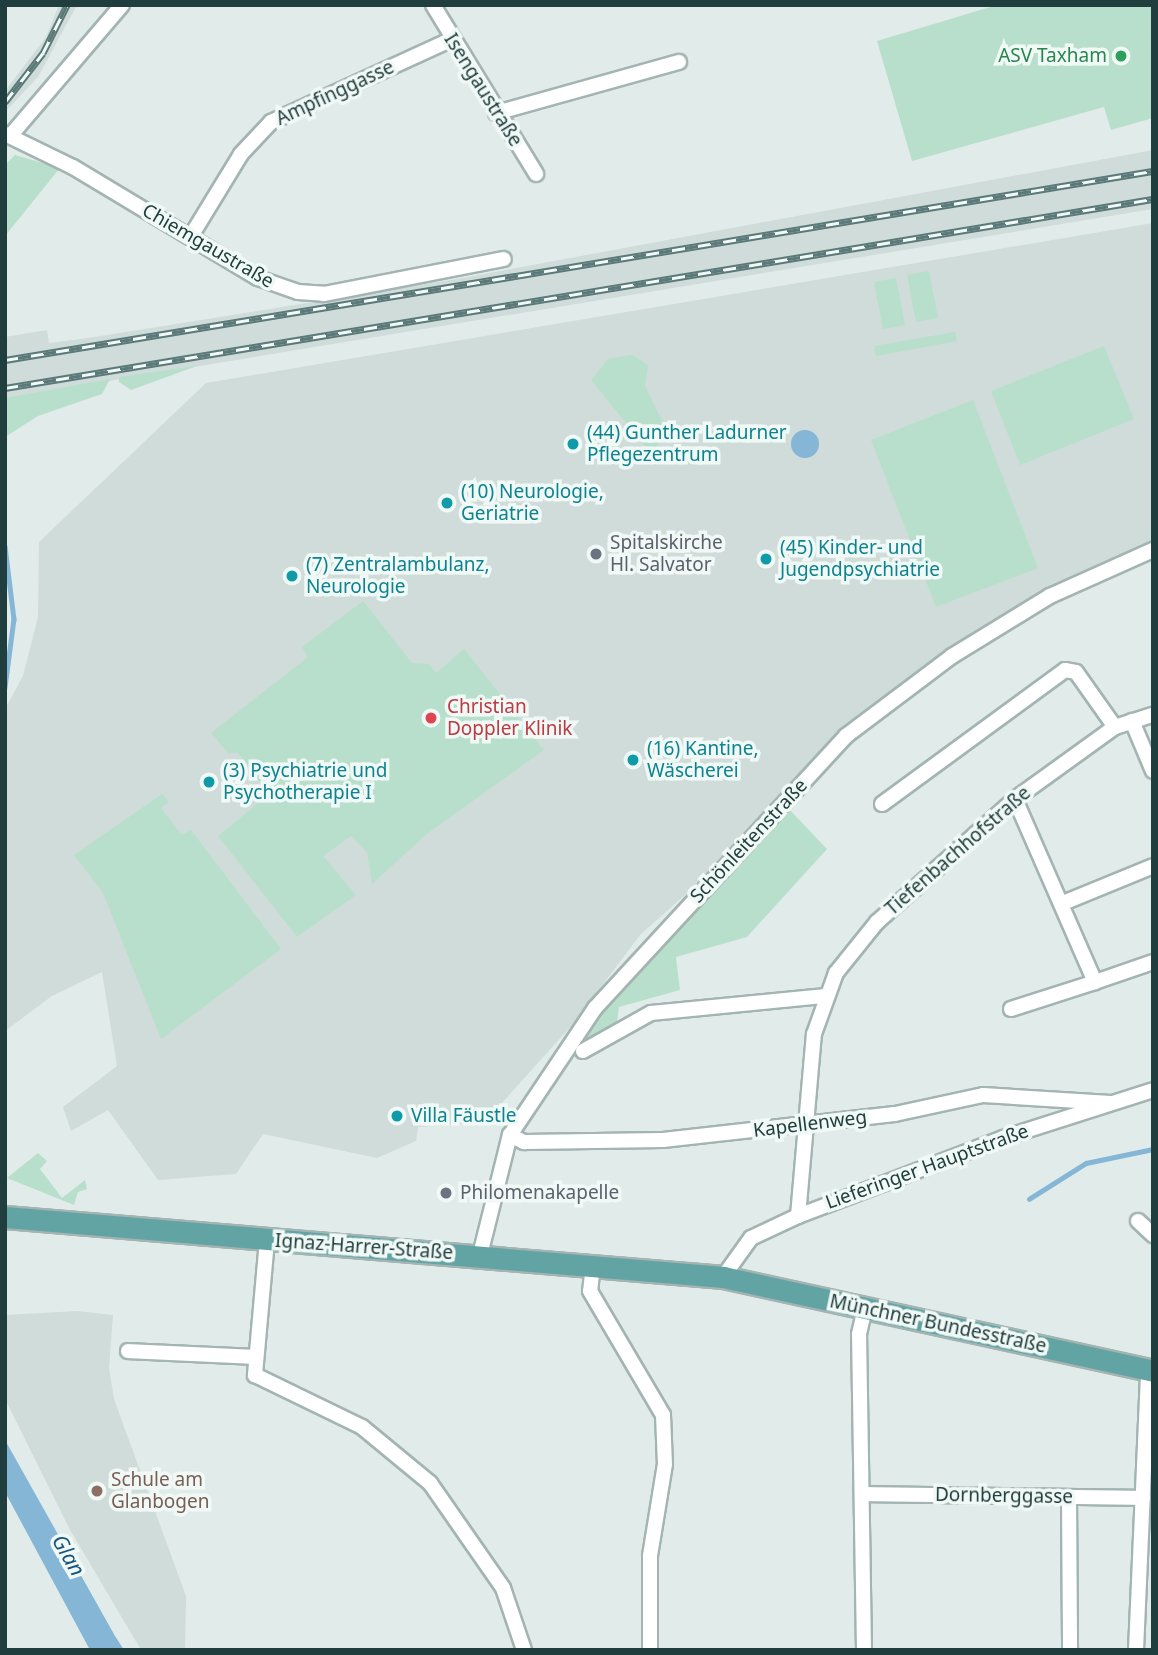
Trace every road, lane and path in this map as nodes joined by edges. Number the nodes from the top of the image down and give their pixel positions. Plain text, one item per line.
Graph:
1 (122, 5) edge
2 (433, 5) edge
3 (450, 40) junction
4 (678, 62) dead end
5 (496, 113) junction
6 (8, 134) edge
7 (536, 174) dead end
8 (191, 236) junction
9 (504, 259) dead end
10 (1153, 550) edge
11 (1153, 715) edge
12 (1132, 721) junction
13 (1115, 726) junction
14 (1153, 771) edge
15 (1016, 799) junction
16 (882, 804) dead end
17 (1153, 866) edge
18 (1063, 903) junction
19 (1153, 962) edge
20 (1094, 982) junction
21 (823, 996) junction
22 (1011, 1009) dead end
23 (583, 1051) dead end
24 (1153, 1090) edge
25 (1111, 1103) junction
26 (807, 1125) junction
27 (510, 1135) junction
28 (798, 1216) junction
29 (5, 1217) edge
30 (1138, 1221) dead end
31 (1153, 1236) edge
32 (267, 1240) junction
33 (480, 1255) junction
34 (593, 1264) junction
35 (723, 1278) junction
36 (865, 1308) junction
37 (128, 1351) dead end
38 (255, 1357) junction
39 (1150, 1371) edge
40 (1148, 1462) edge
41 (865, 1494) junction
42 (1069, 1497) junction
43 (1143, 1498) junction
44 (524, 1650) edge
45 (650, 1650) edge
46 (864, 1650) edge
47 (1070, 1650) edge
48 (1136, 1650) edge

1 - 6 street
2 - 3 street, Isengaustraße
3 - 5 street, Isengaustraße
3 - 8 street, Ampfinggasse
4 - 5 street
5 - 7 street, Isengaustraße
6 - 8 street, Chiemgaustraße
8 - 9 street, Chiemgaustraße
10 - 27 street, Schönleitenstraße
11 - 12 street, Tiefenbachhofstraße
12 - 13 street, Tiefenbachhofstraße
12 - 14 street
13 - 15 street, Tiefenbachhofstraße
13 - 16 street
15 - 18 street
15 - 21 street, Tiefenbachhofstraße
17 - 18 street
18 - 20 street
19 - 20 street
20 - 22 street
21 - 23 street
21 - 26 street, Tiefenbachhofstraße
24 - 25 street, Lieferinger Hauptstraße
25 - 26 street, Kapellenweg
25 - 28 street, Lieferinger Hauptstraße
26 - 27 street, Kapellenweg
26 - 28 street, Tiefenbachhofstraße
27 - 33 street, Schönleitenstraße
28 - 35 street, Lieferinger Hauptstraße
29 - 32 main road, Ignaz-Harrer-Straße
30 - 31 street
32 - 33 main road, Ignaz-Harrer-Straße
32 - 38 street
33 - 34 main road, Ignaz-Harrer-Straße
34 - 35 main road, Ignaz-Harrer-Straße
34 - 45 street
35 - 36 main road, Münchner Bundesstraße
36 - 39 main road, Münchner Bundesstraße
36 - 41 street
37 - 38 street
38 - 44 street
39 - 40 street
40 - 43 street
41 - 42 street, Dornberggasse
41 - 46 street
42 - 43 street, Dornberggasse
42 - 47 street
43 - 48 street

